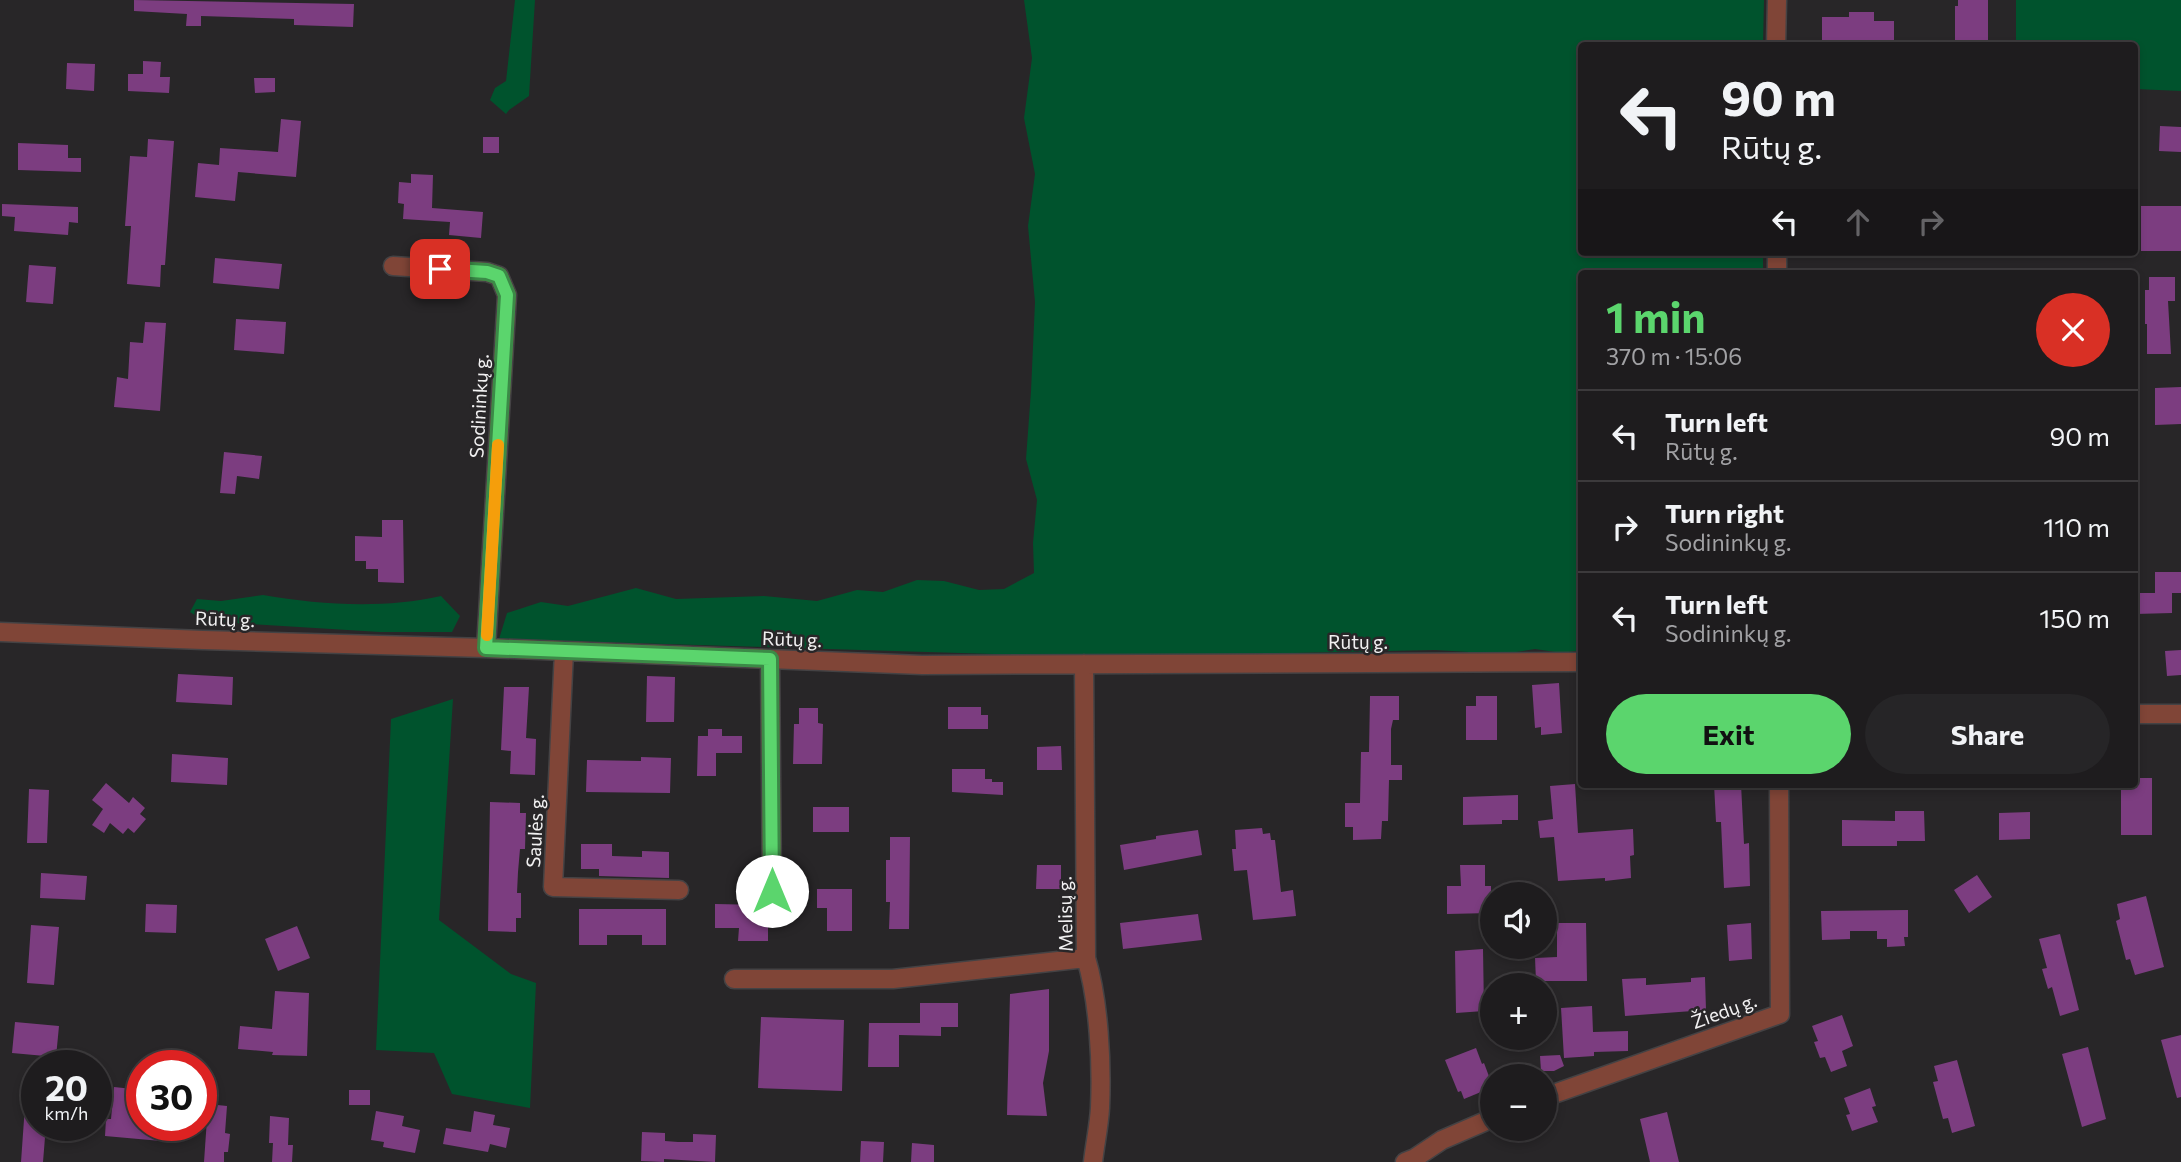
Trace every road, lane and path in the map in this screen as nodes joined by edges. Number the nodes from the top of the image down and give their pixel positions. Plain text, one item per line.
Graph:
1 (1777, 0) edge
2 (1776, 42) edge
3 (393, 266) dead end
4 (0, 632) edge
5 (486, 648) junction
6 (564, 651) junction
7 (770, 659) junction
8 (1578, 662) edge
9 (1084, 664) junction
10 (2138, 714) edge
11 (2181, 714) edge
12 (1779, 788) edge
13 (679, 890) dead end
14 (772, 891) dead end
15 (1086, 958) junction
16 (734, 979) dead end
17 (1557, 1093) edge
18 (1480, 1124) edge
19 (1093, 1162) edge
20 (1405, 1162) edge

1 - 2 street
3 - 5 street, Sodininkų g.
4 - 5 street, Rūtų g.
5 - 6 street, Rūtų g.
6 - 7 street, Rūtų g.
6 - 13 street, Saulės g.
7 - 9 street, Rūtų g.
7 - 14 street
8 - 9 street, Rūtų g.
9 - 15 street, Melisų g.
10 - 11 street
12 - 17 street, Žiedų g.
15 - 16 street
15 - 19 street, Melisų g.
18 - 20 street

